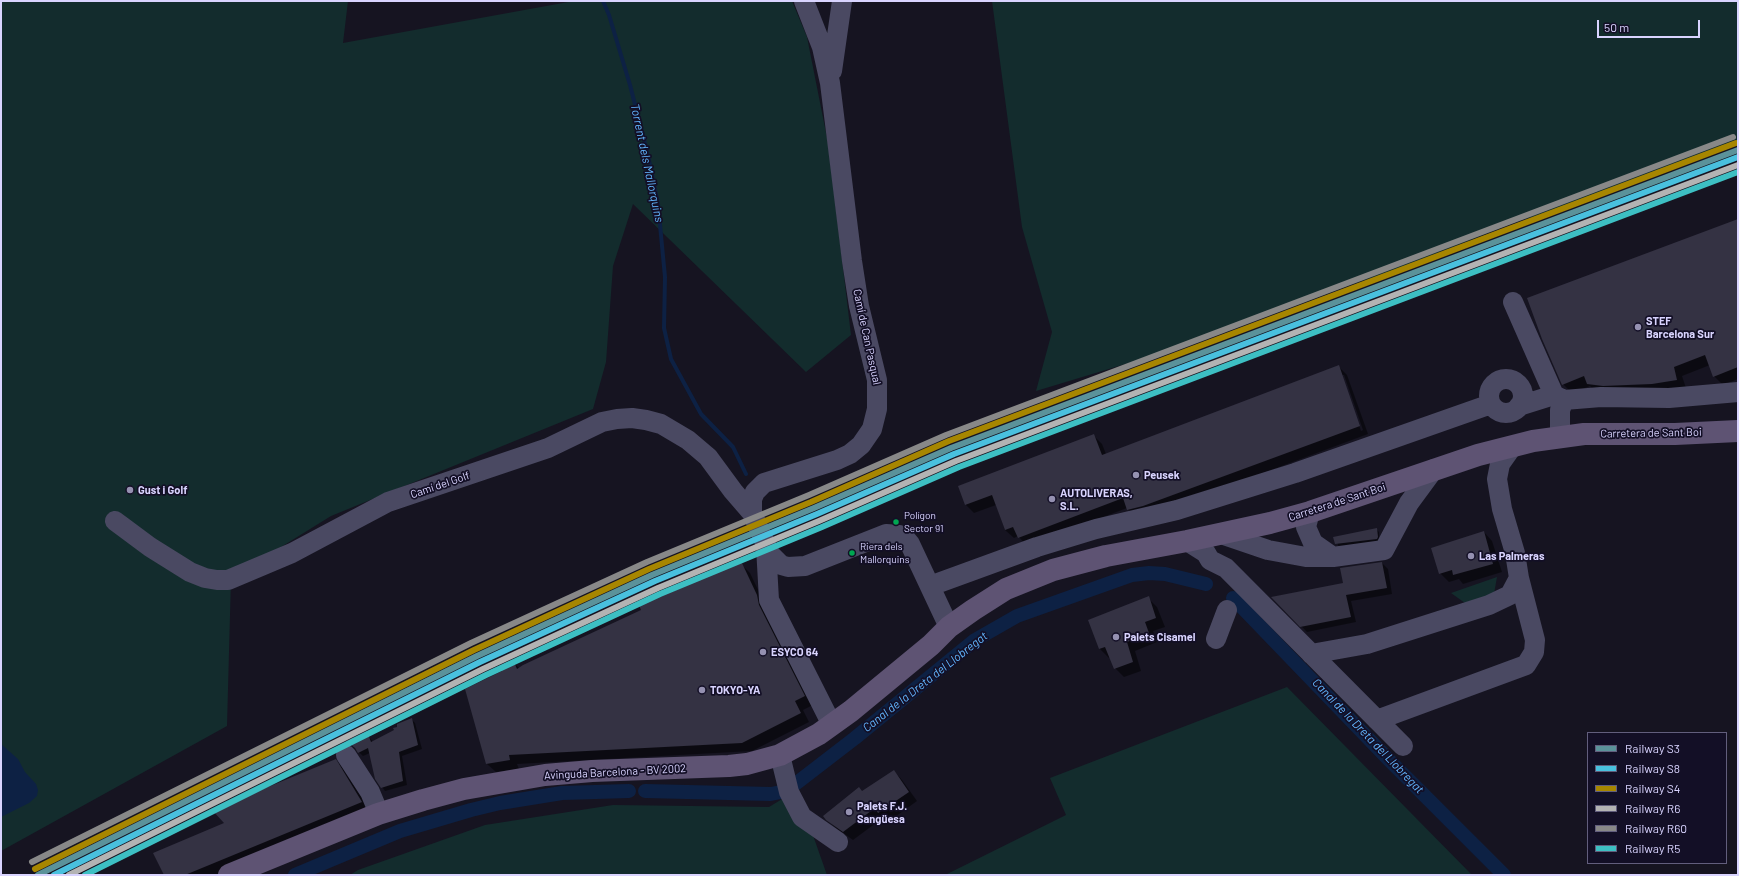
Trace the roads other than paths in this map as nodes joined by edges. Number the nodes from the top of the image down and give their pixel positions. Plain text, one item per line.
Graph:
1 (838, 1) edge
2 (842, 1) edge
3 (805, 2) edge
4 (830, 83) junction
5 (1513, 302) dead end
6 (1538, 360) junction
7 (1514, 382) junction
8 (1738, 392) edge
9 (1559, 397) junction
10 (1491, 404) junction
11 (1519, 406) junction
12 (1738, 431) edge
13 (1560, 437) junction
14 (1533, 441) junction
15 (1512, 446) junction
16 (1478, 455) junction
17 (1434, 469) junction
18 (1497, 480) junction
19 (1310, 512) junction
20 (752, 513) junction
21 (115, 521) dead end
22 (1206, 537) junction
23 (1246, 543) junction
24 (766, 547) junction
25 (1333, 557) junction
26 (1224, 563) junction
27 (1519, 578) junction
28 (930, 586) junction
29 (1227, 610) dead end
30 (949, 627) junction
31 (1216, 639) dead end
32 (1311, 654) junction
33 (1377, 720) junction
34 (832, 725) junction
35 (1403, 746) dead end
36 (346, 755) dead end
37 (780, 756) junction
38 (378, 814) junction
39 (838, 842) dead end
40 (229, 875) edge

1 - 3 street
2 - 4 street
3 - 4 street
4 - 20 street, Camí de Can Pasqual
5 - 6 street
6 - 7 street
6 - 9 street
7 - 10 street
7 - 11 street
8 - 9 street
9 - 11 street
9 - 13 street
10 - 11 street
10 - 28 street
12 - 13 main road, Carretera de Sant Boi
13 - 14 main road, Carretera de Sant Boi
14 - 15 main road, Carretera de Sant Boi
14 - 18 street
15 - 16 main road, Carretera de Sant Boi
15 - 18 street
16 - 17 main road, Carretera de Sant Boi
16 - 18 street
17 - 19 main road, Carretera de Sant Boi
17 - 25 street
18 - 27 street
19 - 22 main road, Carretera de Sant Boi
19 - 25 street
20 - 21 street, Camí del Golf
20 - 24 street
22 - 23 street
22 - 26 street
22 - 30 main road, Carretera de Sant Boi
23 - 25 street
23 - 26 street
24 - 28 street
24 - 34 street
26 - 32 street
27 - 32 street
27 - 33 street
28 - 30 street
29 - 31 street
30 - 34 main road, Avinguda Barcelona - BV 2002
32 - 33 street
33 - 35 street
34 - 37 main road, Avinguda Barcelona - BV 2002
36 - 38 street
37 - 38 main road, Avinguda Barcelona - BV 2002
37 - 39 street
38 - 40 main road, Avinguda Barcelona - BV 2002

